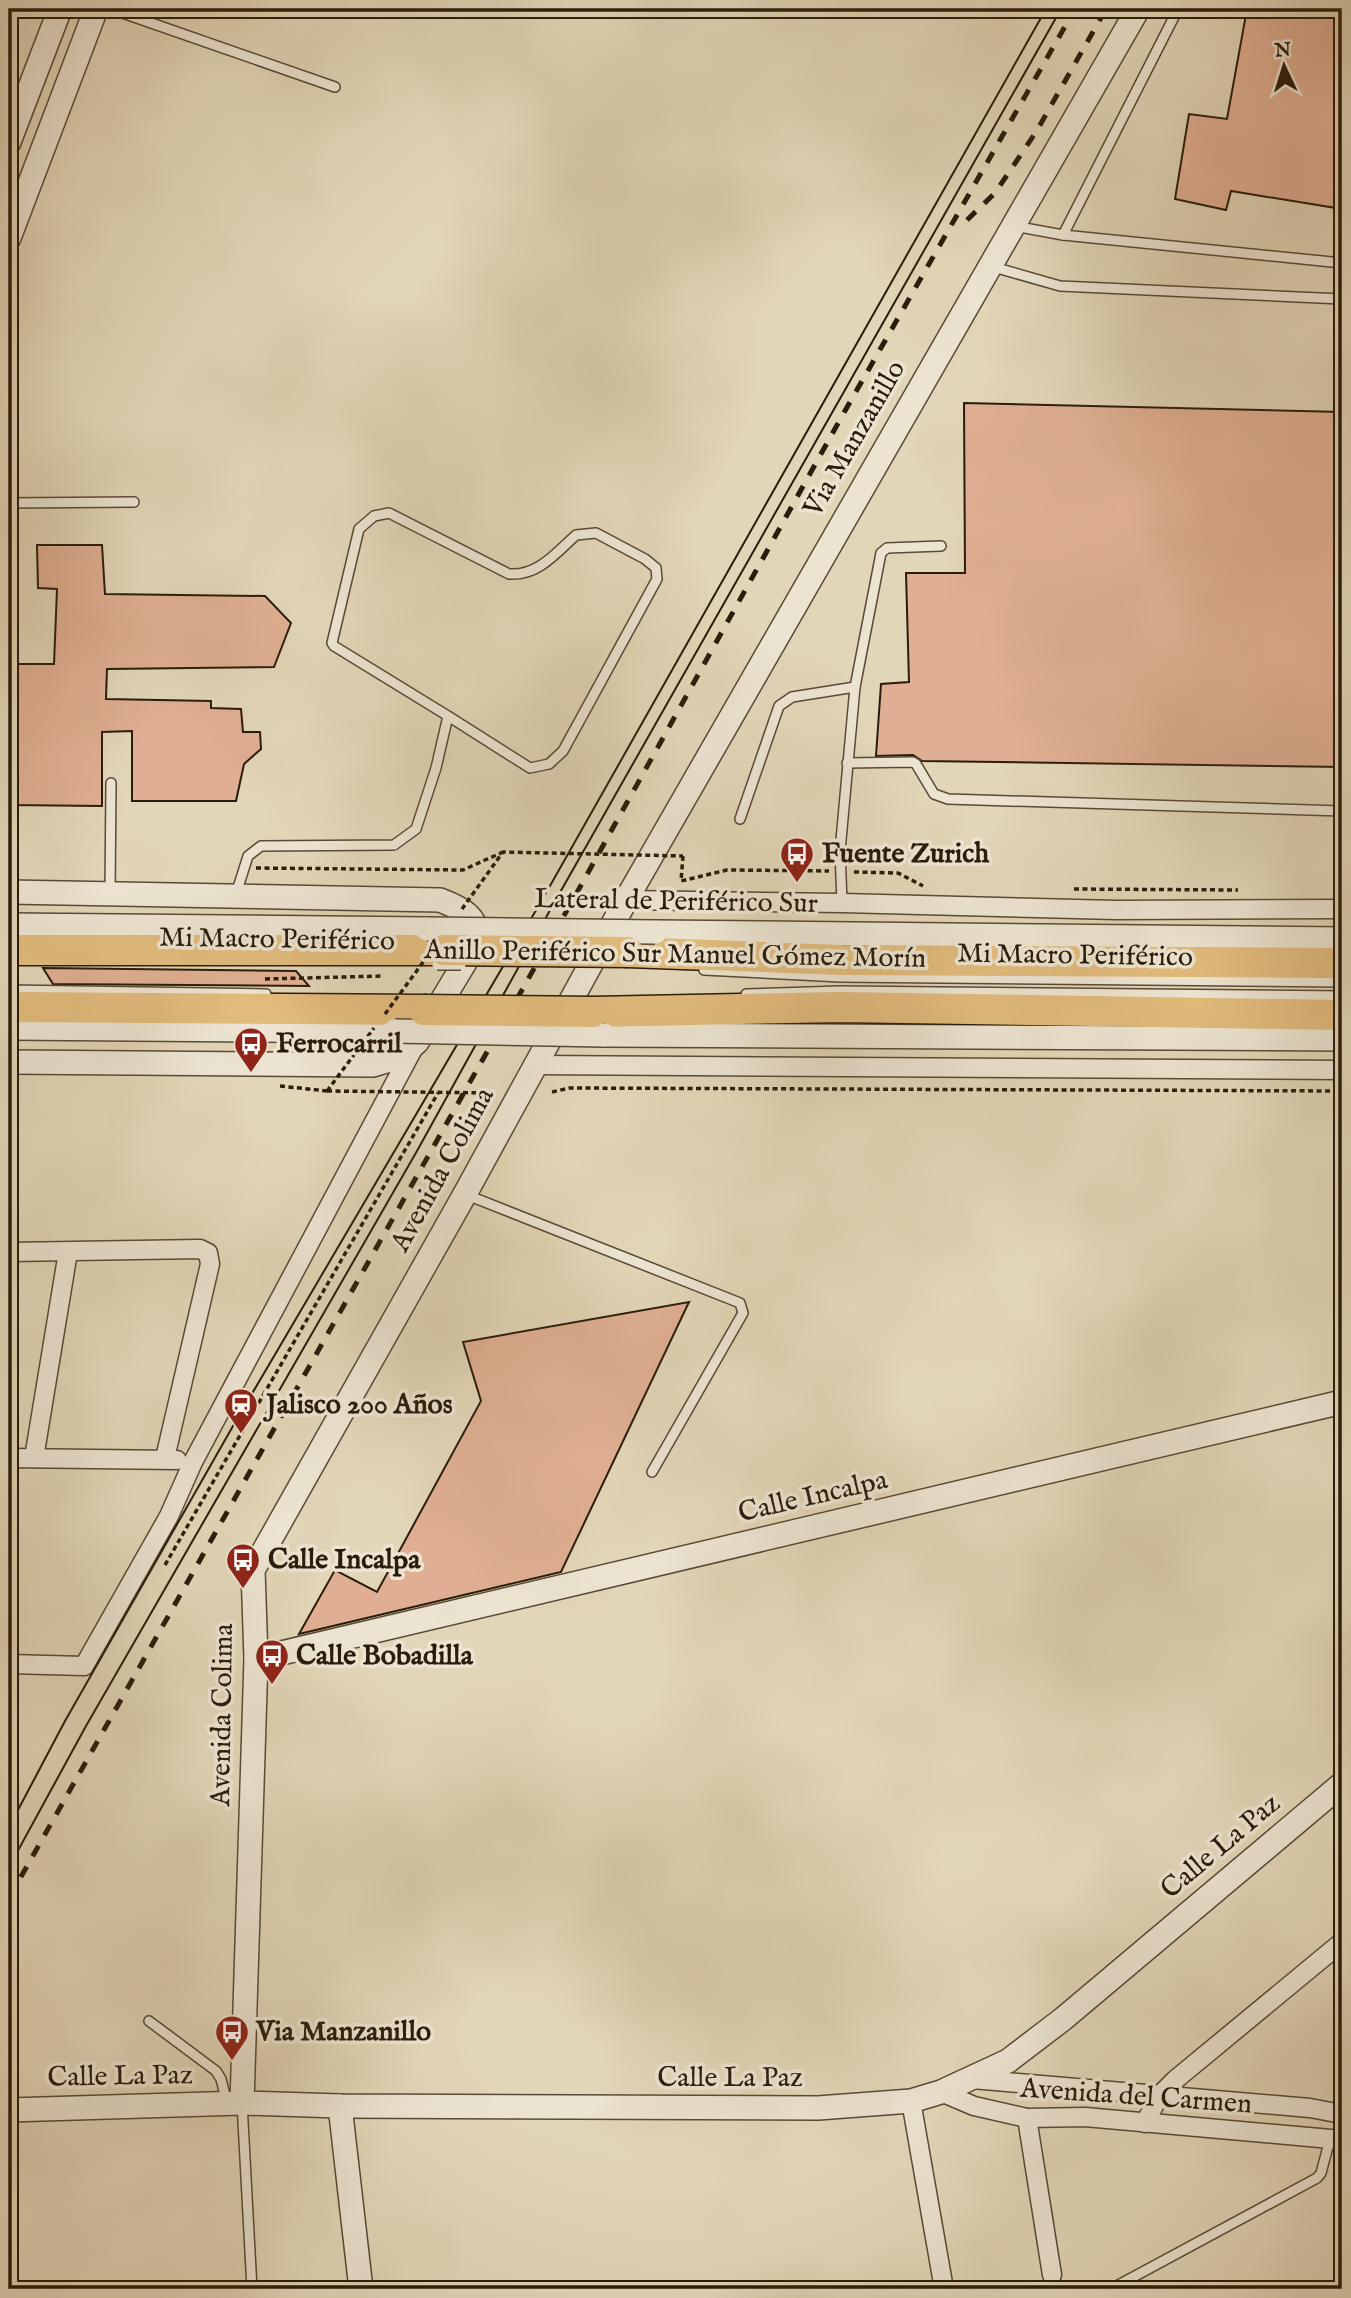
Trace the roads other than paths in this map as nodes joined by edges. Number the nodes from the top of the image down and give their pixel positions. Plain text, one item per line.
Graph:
1 (60, 9) edge
2 (96, 9) edge
3 (111, 9) edge
4 (1138, 9) edge
5 (1178, 9) edge
6 (335, 87) dead end
7 (9, 142) edge
8 (1012, 225) junction
9 (1063, 235) junction
10 (9, 236) edge
11 (1342, 263) edge
12 (988, 266) junction
13 (1342, 299) edge
14 (134, 502) dead end
15 (9, 503) edge
16 (941, 546) dead end
17 (855, 687) junction
18 (448, 716) junction
19 (848, 763) junction
20 (111, 783) dead end
21 (1342, 811) edge
22 (740, 819) dead end
23 (9, 892) edge
24 (110, 894) junction
25 (236, 894) junction
26 (626, 900) junction
27 (842, 903) junction
28 (1342, 909) edge
29 (9, 925) edge
30 (1342, 939) edge
31 (9, 950) edge
32 (432, 952) junction
33 (617, 958) junction
34 (39, 960) dead end
35 (52, 961) dead end
36 (1342, 963) edge
37 (477, 965) dead end
38 (581, 965) dead end
39 (689, 969) dead end
40 (1342, 982) edge
41 (9, 990) edge
42 (278, 994) dead end
43 (741, 994) dead end
44 (457, 996) dead end
45 (1342, 996) edge
46 (562, 998) dead end
47 (427, 1003) junction
48 (9, 1007) edge
49 (595, 1015) junction
50 (1342, 1015) edge
51 (9, 1028) edge
52 (1342, 1039) edge
53 (416, 1042) junction
54 (9, 1062) edge
55 (535, 1065) junction
56 (1342, 1070) edge
57 (465, 1194) junction
58 (9, 1252) edge
59 (68, 1252) junction
60 (1342, 1402) edge
61 (9, 1458) edge
62 (34, 1458) junction
63 (165, 1458) junction
64 (193, 1462) junction
65 (652, 1472) dead end
66 (256, 1659) junction
67 (9, 1664) edge
68 (1342, 1784) edge
69 (1342, 1941) edge
70 (149, 2021) dead end
71 (972, 2079) junction
72 (941, 2092) junction
73 (1159, 2096) junction
74 (911, 2101) junction
75 (234, 2104) junction
76 (340, 2106) junction
77 (9, 2109) edge
78 (1339, 2109) edge
79 (1027, 2118) junction
80 (1145, 2123) junction
81 (1336, 2139) edge
82 (1052, 2275) dead end
83 (251, 2289) edge
84 (361, 2289) edge
85 (944, 2289) edge
86 (1111, 2289) edge

1 - 7 street
2 - 10 street
3 - 6 lane
4 - 8 street, Via Manzanillo
5 - 9 lane
8 - 9 lane
8 - 12 street, Via Manzanillo
9 - 11 lane
12 - 13 lane
12 - 26 street, Via Manzanillo
14 - 15 lane
16 - 17 lane
17 - 19 lane
17 - 22 lane
18 - 18 lane
18 - 25 lane
19 - 21 lane
19 - 27 lane
20 - 24 lane
23 - 24 street
24 - 25 street
25 - 53 street
26 - 27 street
26 - 55 street, Via Manzanillo
27 - 28 street
29 - 32 street, Lateral de Periférico Sur
30 - 32 street, Lateral de Periférico Sur, bridge
31 - 32 highway, Anillo Periférico Sur Manuel Gómez Morín
32 - 33 highway, Anillo Periférico Sur Manuel Gómez Morín, bridge
32 - 37 lane, bridge
33 - 36 highway, Anillo Periférico Sur Manuel Gómez Morín
33 - 38 lane
34 - 35 lane
39 - 40 lane, Mi Macro Periférico
41 - 42 lane, Mi Macro Periférico
43 - 45 lane, Mi Macro Periférico
44 - 47 lane
46 - 49 lane
47 - 48 highway, Anillo Periférico Sur Manuel Gómez Morín
47 - 49 highway, Anillo Periférico Sur Manuel Gómez Morín, bridge
49 - 50 highway, Anillo Periférico Sur Manuel Gómez Morín
49 - 51 street, bridge
49 - 52 street
53 - 54 street
53 - 64 street
55 - 56 street
55 - 57 street, Avenida Colima
57 - 65 lane
57 - 66 street, Avenida Colima
58 - 59 street
59 - 62 street
59 - 63 street
60 - 66 street, Calle Incalpa
61 - 62 street
62 - 63 street
63 - 64 street
64 - 67 street
66 - 75 street, Avenida Colima
68 - 71 street, Calle La Paz
69 - 73 street
70 - 75 lane
71 - 72 street, Calle La Paz
71 - 73 street, Avenida del Carmen
72 - 74 street, Calle La Paz
72 - 79 street, Avenida del Carmen
73 - 78 street, Avenida del Carmen
73 - 80 street
74 - 76 street, Calle La Paz
74 - 85 street
75 - 76 street, Calle La Paz
75 - 77 street, Calle La Paz
75 - 83 lane
76 - 84 street
78 - 81 street
79 - 80 street, Avenida del Carmen
79 - 82 street
80 - 81 street, Avenida del Carmen
81 - 86 lane

